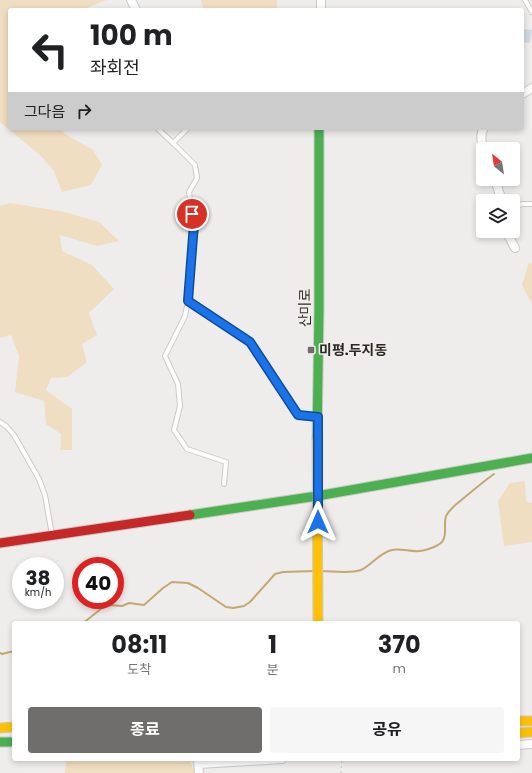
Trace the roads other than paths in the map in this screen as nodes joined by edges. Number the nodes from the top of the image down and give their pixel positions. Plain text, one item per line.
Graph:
1 (525, 0) edge
2 (532, 12) edge
3 (158, 130) edge
4 (186, 130) edge
5 (319, 130) edge
6 (483, 130) edge
7 (482, 142) edge
8 (173, 143) junction
9 (532, 204) edge
10 (520, 205) edge
11 (510, 238) edge
12 (515, 248) dead end
13 (188, 301) junction
14 (318, 417) junction
15 (0, 422) edge
16 (532, 458) edge
17 (224, 484) dead end
18 (317, 496) junction
19 (52, 535) junction
20 (0, 543) edge
21 (318, 621) edge
22 (520, 721) edge
23 (532, 721) edge
24 (12, 727) edge
25 (0, 728) edge
26 (532, 732) edge
27 (520, 733) edge
28 (0, 742) edge
29 (12, 742) edge
30 (532, 744) edge
31 (520, 745) edge
32 (198, 761) edge
33 (199, 773) edge

1 - 2 lane
3 - 8 lane
4 - 8 lane
5 - 14 street, 산미로
6 - 7 street
8 - 13 lane
9 - 10 lane
11 - 12 street
13 - 14 lane
13 - 17 lane
14 - 18 street, 산미로
15 - 19 lane
16 - 18 street
18 - 19 street
18 - 21 street, 산미로
19 - 20 street
22 - 23 street
24 - 25 street
26 - 27 street
28 - 29 street
30 - 31 street
32 - 33 street

